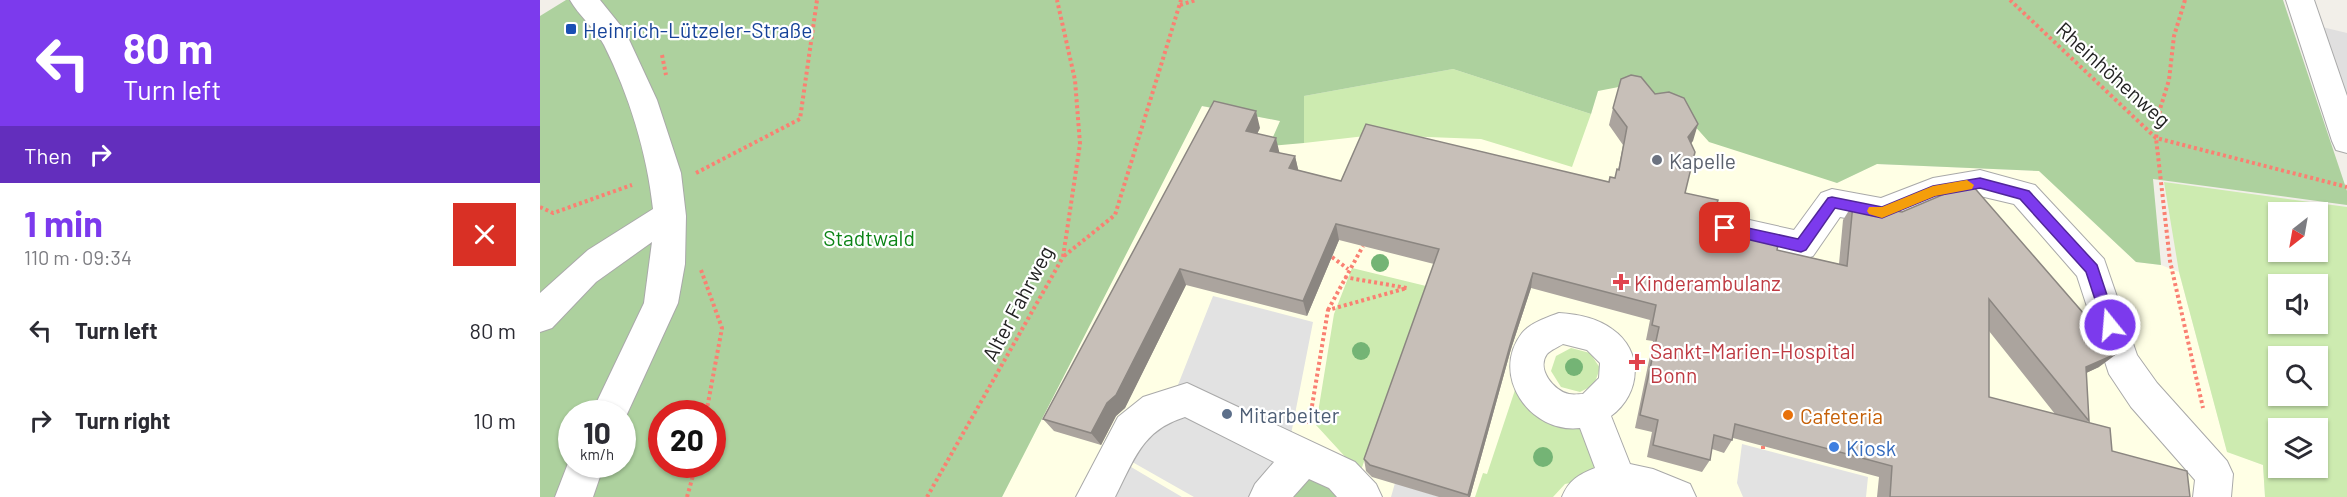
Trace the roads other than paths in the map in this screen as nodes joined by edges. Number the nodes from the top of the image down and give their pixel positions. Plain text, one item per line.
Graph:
1 (584, 0) edge
2 (2300, 0) edge
3 (2347, 141) edge
4 (670, 216) junction
5 (1725, 228) edge
6 (540, 317) edge
7 (616, 400) edge
8 (1591, 410) dead end
9 (1303, 457) junction
10 (581, 478) edge
11 (1618, 480) junction
12 (2213, 486) edge
13 (574, 497) edge
14 (1095, 497) edge
15 (1268, 497) edge
16 (1363, 497) edge
17 (1581, 497) edge
18 (1677, 497) edge

1 - 4 street
2 - 3 street
4 - 6 street
4 - 7 street
5 - 12 street
8 - 11 street
9 - 14 street
9 - 15 street
9 - 16 street
10 - 13 street
11 - 17 street
11 - 18 street

